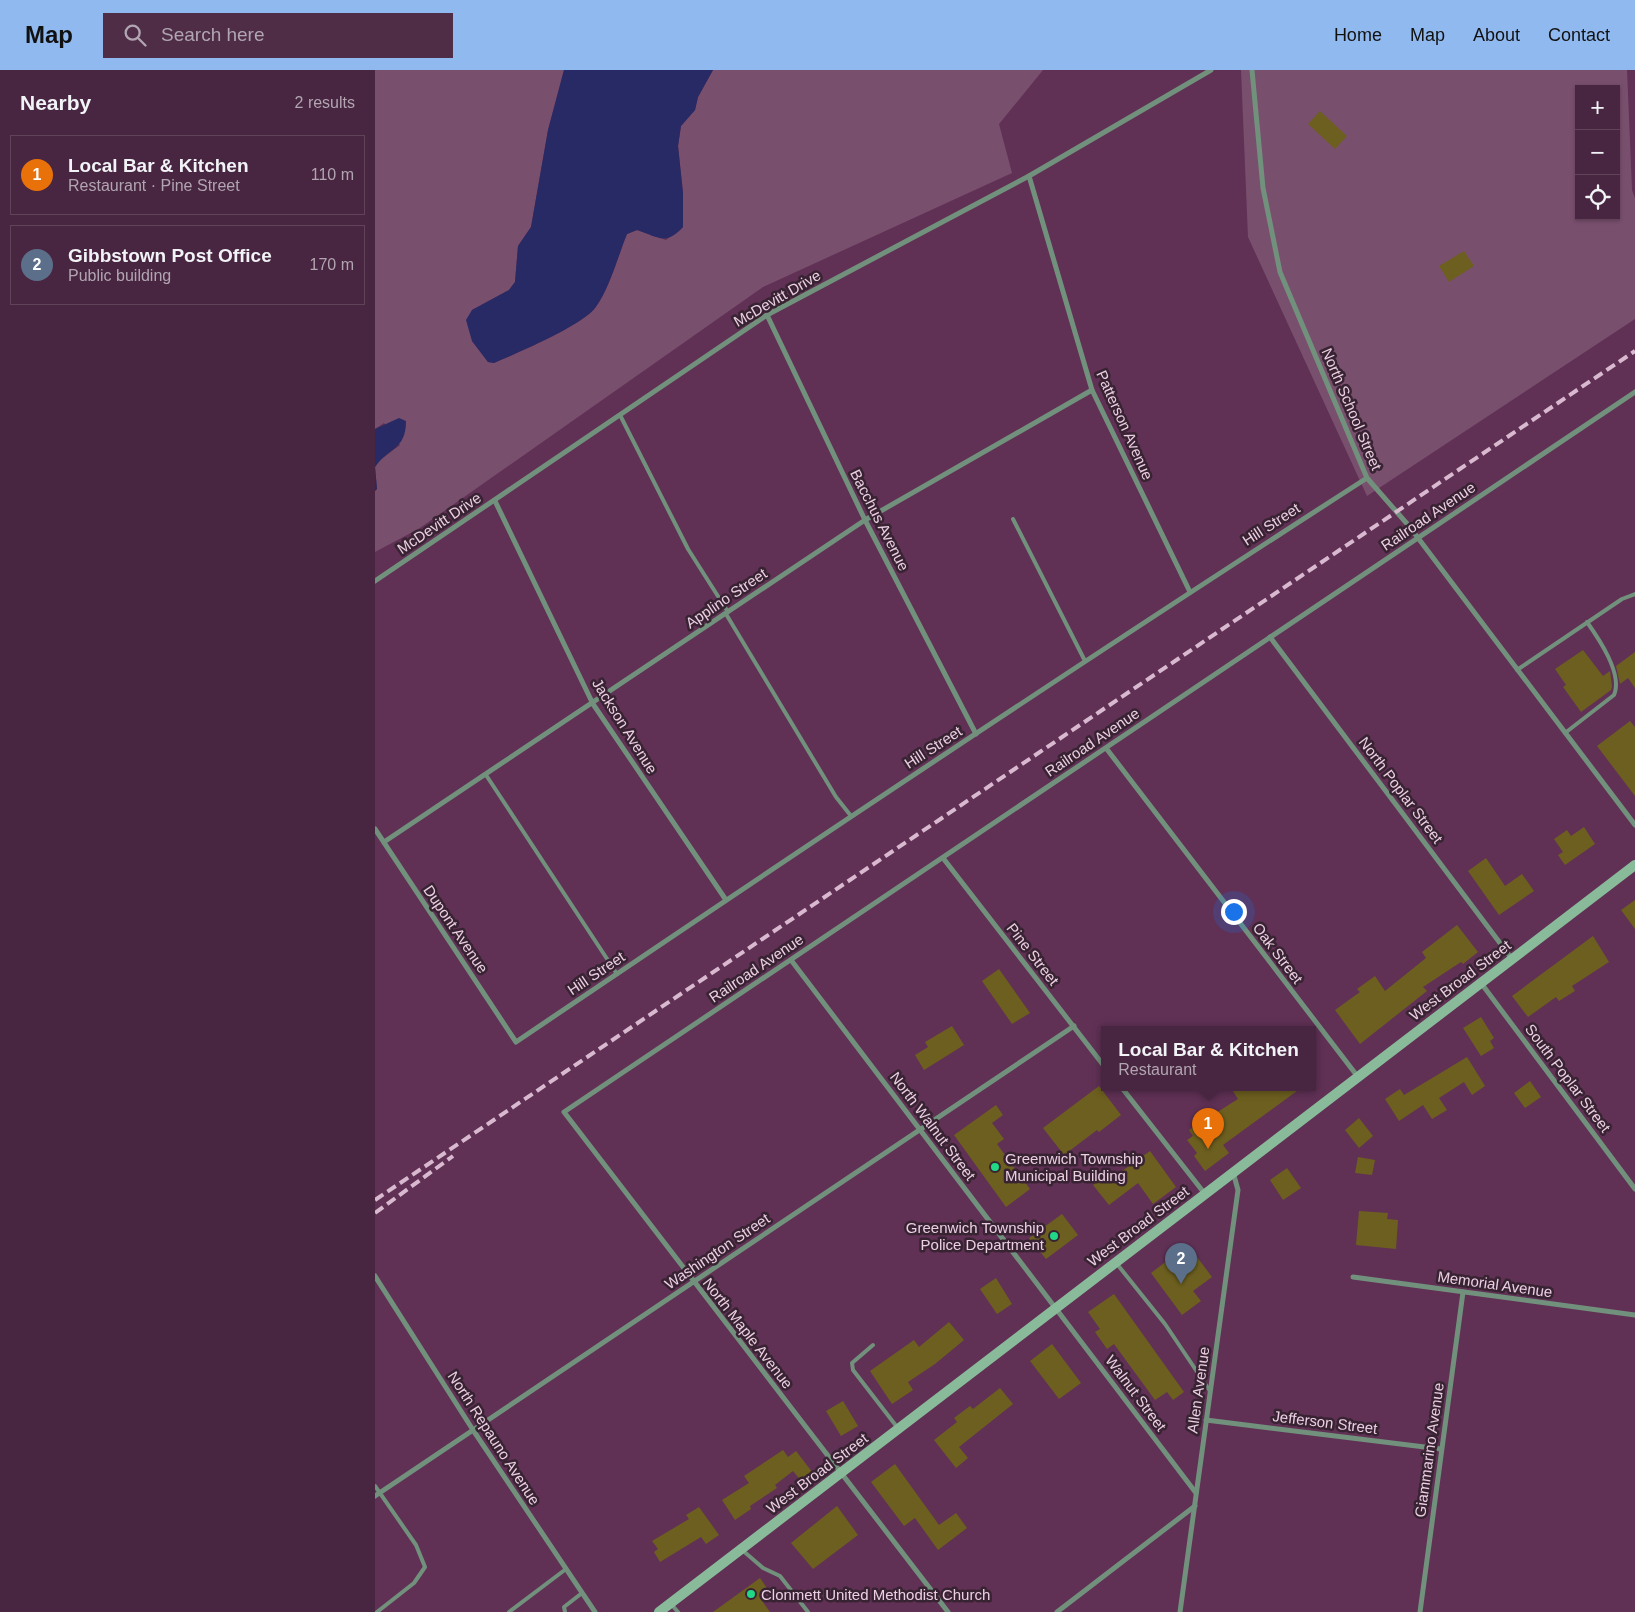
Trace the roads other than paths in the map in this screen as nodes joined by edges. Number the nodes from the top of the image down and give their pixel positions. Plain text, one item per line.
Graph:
1 (1211, 70) edge
2 (1252, 70) edge
3 (1029, 176) junction
4 (767, 315) junction
5 (1091, 390) junction
6 (1635, 392) edge
7 (620, 415) junction
8 (1367, 478) junction
9 (495, 501) junction
10 (1013, 519) dead end
11 (865, 520) junction
12 (1417, 539) junction
13 (375, 581) edge
14 (1190, 592) junction
15 (1635, 594) edge
16 (727, 613) junction
17 (1587, 622) junction
18 (1271, 637) junction
19 (1085, 661) junction
20 (1517, 670) junction
21 (593, 704) junction
22 (1565, 733) junction
23 (976, 734) junction
24 (1106, 748) junction
25 (486, 775) junction
26 (851, 816) junction
27 (1635, 825) edge
28 (375, 829) edge
29 (384, 842) junction
30 (943, 858) junction
31 (1635, 864) edge
32 (726, 900) junction
33 (1512, 959) junction
34 (791, 960) junction
35 (617, 974) junction
36 (1481, 983) junction
37 (1073, 1026) junction
38 (517, 1042) joint
39 (1101, 1062) edge
40 (1357, 1077) junction
41 (1123, 1091) edge
42 (563, 1112) joint
43 (920, 1130) junction
44 (1233, 1172) junction
45 (1635, 1189) edge
46 (1205, 1194) junction
47 (1116, 1262) junction
48 (375, 1276) edge
49 (1353, 1277) dead end
50 (693, 1282) junction
51 (1463, 1292) junction
52 (1056, 1308) junction
53 (1635, 1315) edge
54 (873, 1346) dead end
55 (1210, 1392) junction
56 (1206, 1420) junction
57 (898, 1429) junction
58 (473, 1430) junction
59 (1441, 1449) junction
60 (840, 1473) junction
61 (375, 1486) edge
62 (1196, 1493) junction
63 (377, 1494) edge
64 (1195, 1506) junction
65 (741, 1549) junction
66 (566, 1569) junction
67 (582, 1593) junction
68 (671, 1603) junction
69 (377, 1612) edge
70 (509, 1612) edge
71 (565, 1612) edge
72 (595, 1612) edge
73 (659, 1612) edge
74 (678, 1612) edge
75 (808, 1612) edge
76 (948, 1612) edge
77 (1057, 1612) edge
78 (1180, 1612) edge
79 (1420, 1612) edge

1 - 3 street, McDevitt Drive
2 - 8 street, North School Street
3 - 4 street, McDevitt Drive
3 - 5 street, Patterson Avenue
4 - 7 street, McDevitt Drive
4 - 11 street, Bacchus Avenue
5 - 11 street, Applino Street
5 - 14 street, Patterson Avenue
6 - 12 street, Railroad Avenue
7 - 9 street, McDevitt Drive
7 - 16 lane
8 - 12 street, North School Street
8 - 14 street, Hill Street
9 - 13 street, McDevitt Drive
9 - 21 street, Jackson Avenue
10 - 19 lane
11 - 16 street, Applino Street
11 - 23 street, Bacchus Avenue
12 - 18 street, Railroad Avenue
12 - 20 street, North School Street
14 - 19 street, Hill Street
15 - 17 lane
16 - 21 street, Applino Street
16 - 26 lane
17 - 20 lane
17 - 22 lane
18 - 24 street, Railroad Avenue
18 - 33 street, North Poplar Street
19 - 23 street, Hill Street
20 - 22 street, North School Street
21 - 25 street, Applino Street
21 - 32 street, Jackson Avenue
22 - 27 street, North School Street
23 - 26 street, Hill Street
24 - 30 street, Railroad Avenue
24 - 40 street, Oak Street
25 - 29 street, Applino Street
25 - 35 lane
26 - 32 street, Hill Street
28 - 29 street, Dupont Avenue
29 - 38 street, Dupont Avenue
30 - 34 street, Railroad Avenue
30 - 37 street, Pine Street
31 - 33 main road, West Broad Street
32 - 35 street, Hill Street
33 - 36 main road, West Broad Street
34 - 42 street, Railroad Avenue
34 - 43 street, North Walnut Street
35 - 38 street, Hill Street
36 - 40 main road, West Broad Street
36 - 45 street, South Poplar Street
37 - 39 street, Pine Street
37 - 43 street, Washington Street
40 - 44 main road, West Broad Street
41 - 46 street
42 - 50 street, North Maple Avenue
43 - 50 street, Washington Street
43 - 52 street, North Walnut Street
44 - 46 main road, West Broad Street
44 - 55 street, Allen Avenue
46 - 47 main road, West Broad Street
47 - 52 main road, West Broad Street
47 - 55 lane
48 - 58 street, North Repauno Avenue
49 - 51 street, Memorial Avenue
50 - 58 street, Washington Street
50 - 60 street, North Maple Avenue
51 - 53 street, Memorial Avenue
51 - 59 street, Giammarino Avenue
52 - 57 main road, West Broad Street
52 - 62 street, Walnut Street
54 - 57 lane
55 - 56 street, Allen Avenue
56 - 59 street, Jefferson Street
56 - 62 street, Allen Avenue
57 - 60 main road, West Broad Street
58 - 63 street, Washington Street
58 - 66 street, North Repauno Avenue
59 - 79 street, Giammarino Avenue
60 - 65 main road, West Broad Street
60 - 76 street, North Maple Avenue
61 - 63 lane
62 - 64 street, Allen Avenue
63 - 69 lane
64 - 77 street
64 - 78 street, Allen Avenue
65 - 68 main road, West Broad Street
65 - 75 lane
66 - 67 street, North Repauno Avenue
66 - 70 lane
67 - 71 lane
67 - 72 street, North Repauno Avenue
68 - 73 main road, West Broad Street
68 - 74 lane

